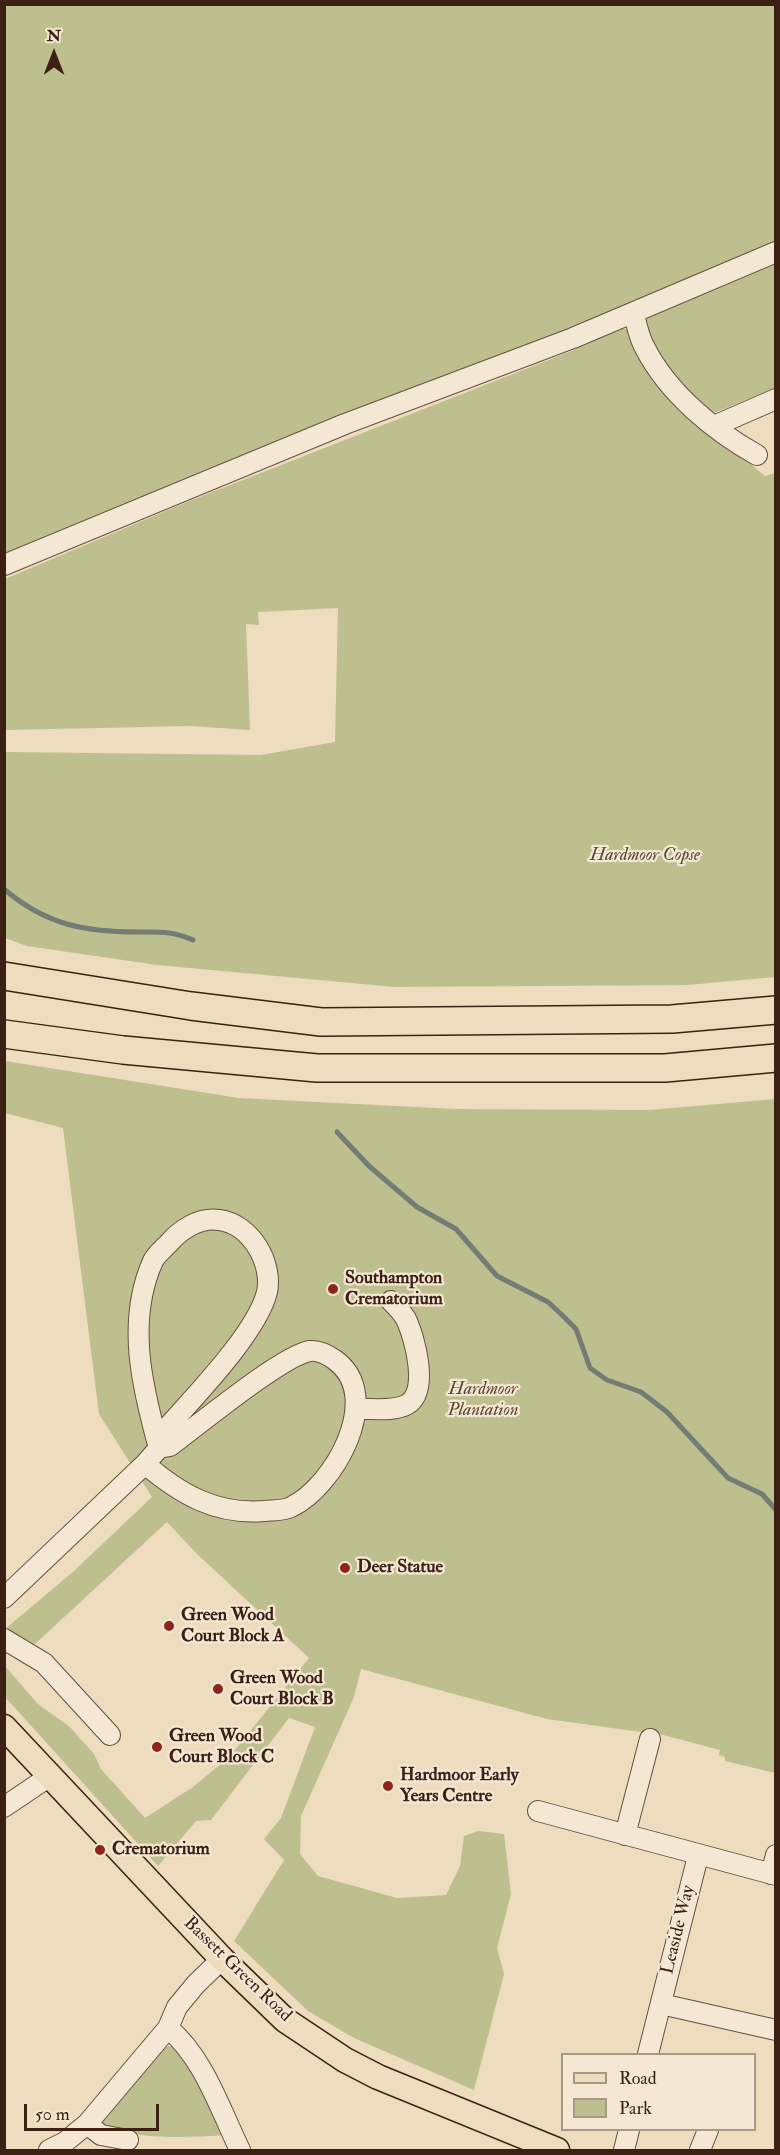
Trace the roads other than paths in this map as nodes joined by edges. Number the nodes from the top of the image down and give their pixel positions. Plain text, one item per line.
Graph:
1 (776, 252) edge
2 (633, 313) junction
3 (776, 399) edge
4 (714, 426) junction
5 (757, 455) dead end
6 (4, 565) edge
7 (4, 976) edge
8 (776, 1010) edge
9 (4, 1022) edge
10 (4, 1034) edge
11 (123, 1050) junction
12 (776, 1058) edge
13 (392, 1301) dead end
14 (356, 1409) junction
15 (159, 1448) junction
16 (145, 1464) junction
17 (4, 1598) edge
18 (4, 1639) edge
19 (4, 1727) edge
20 (110, 1735) dead end
21 (650, 1739) dead end
22 (50, 1776) junction
23 (4, 1807) edge
24 (538, 1811) dead end
25 (625, 1835) junction
26 (698, 1856) junction
27 (774, 1868) edge
28 (222, 1959) junction
29 (661, 2004) junction
30 (168, 2028) junction
31 (776, 2030) edge
32 (649, 2053) edge
33 (87, 2124) junction
34 (629, 2131) edge
35 (708, 2131) edge
36 (128, 2140) dead end
37 (49, 2151) edge
38 (240, 2151) edge
39 (557, 2151) edge
40 (624, 2151) edge
41 (700, 2151) edge

1 - 2 street
2 - 4 street
2 - 6 street
3 - 4 street
4 - 5 street
7 - 8 highway
9 - 11 highway
10 - 11 highway
11 - 12 highway
13 - 14 street
14 - 15 street
14 - 16 street
15 - 15 street
15 - 16 street
16 - 17 street
18 - 20 street
19 - 22 main road, Bassett Green Road
21 - 25 street
22 - 23 street
22 - 28 main road, Bassett Green Road
24 - 25 street
25 - 26 street
26 - 27 street
26 - 29 street, Leaside Way
28 - 30 street
28 - 39 main road, Bassett Green Road
29 - 31 street
29 - 32 street, Leaside Way
30 - 33 street
30 - 38 street
33 - 36 street
33 - 37 street
34 - 40 street
35 - 41 street

